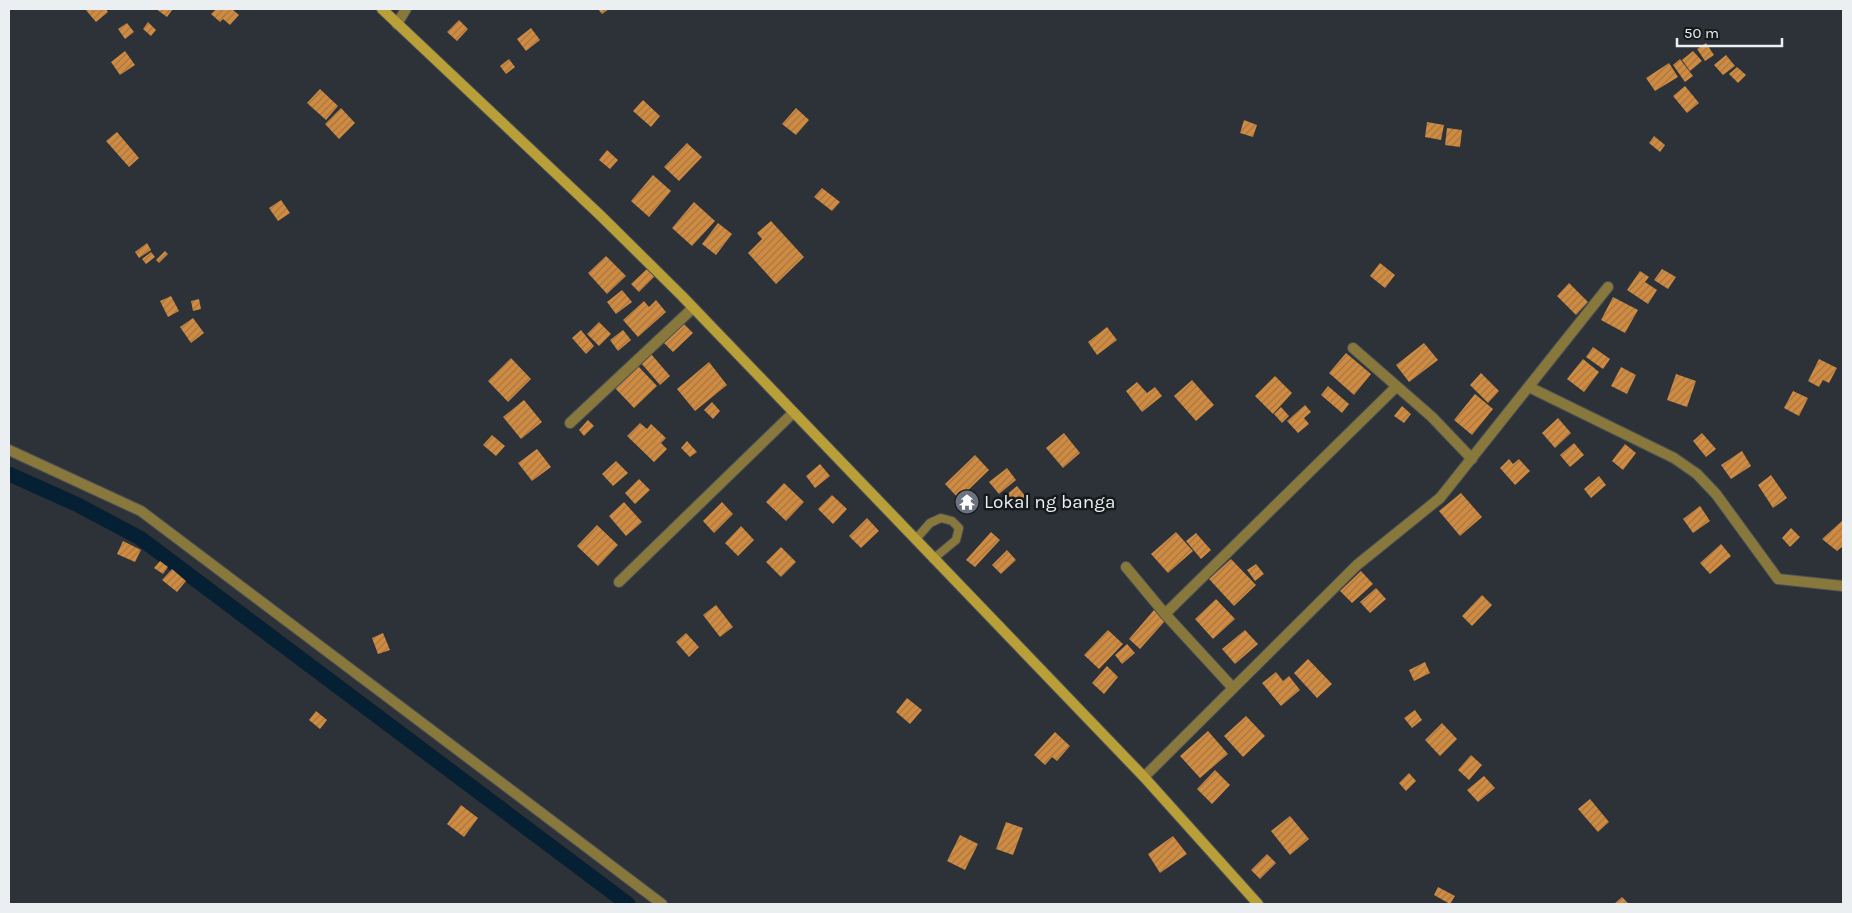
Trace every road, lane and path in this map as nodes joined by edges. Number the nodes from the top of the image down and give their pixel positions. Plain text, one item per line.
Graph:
1 (382, 9) edge
2 (406, 9) edge
3 (397, 24) junction
4 (1608, 287) dead end
5 (693, 308) junction
6 (1353, 348) dead end
7 (1396, 387) junction
8 (1529, 387) junction
9 (793, 413) junction
10 (570, 423) dead end
11 (9, 450) edge
12 (1472, 459) junction
13 (916, 539) junction
14 (933, 559) junction
15 (1126, 567) dead end
16 (619, 582) dead end
17 (1843, 586) edge
18 (1165, 614) junction
19 (1233, 688) junction
20 (1144, 777) junction
21 (662, 904) edge
22 (1258, 904) edge

1 - 3 main road
2 - 3 street
3 - 5 main road
4 - 8 street
5 - 9 main road
5 - 10 street
6 - 7 street
7 - 12 street
7 - 18 street
8 - 12 street
8 - 17 street
9 - 13 main road
9 - 16 street
11 - 21 street
12 - 19 street
13 - 14 main road
13 - 14 lane
14 - 20 main road
15 - 18 street
18 - 19 street
19 - 20 street
20 - 22 main road

